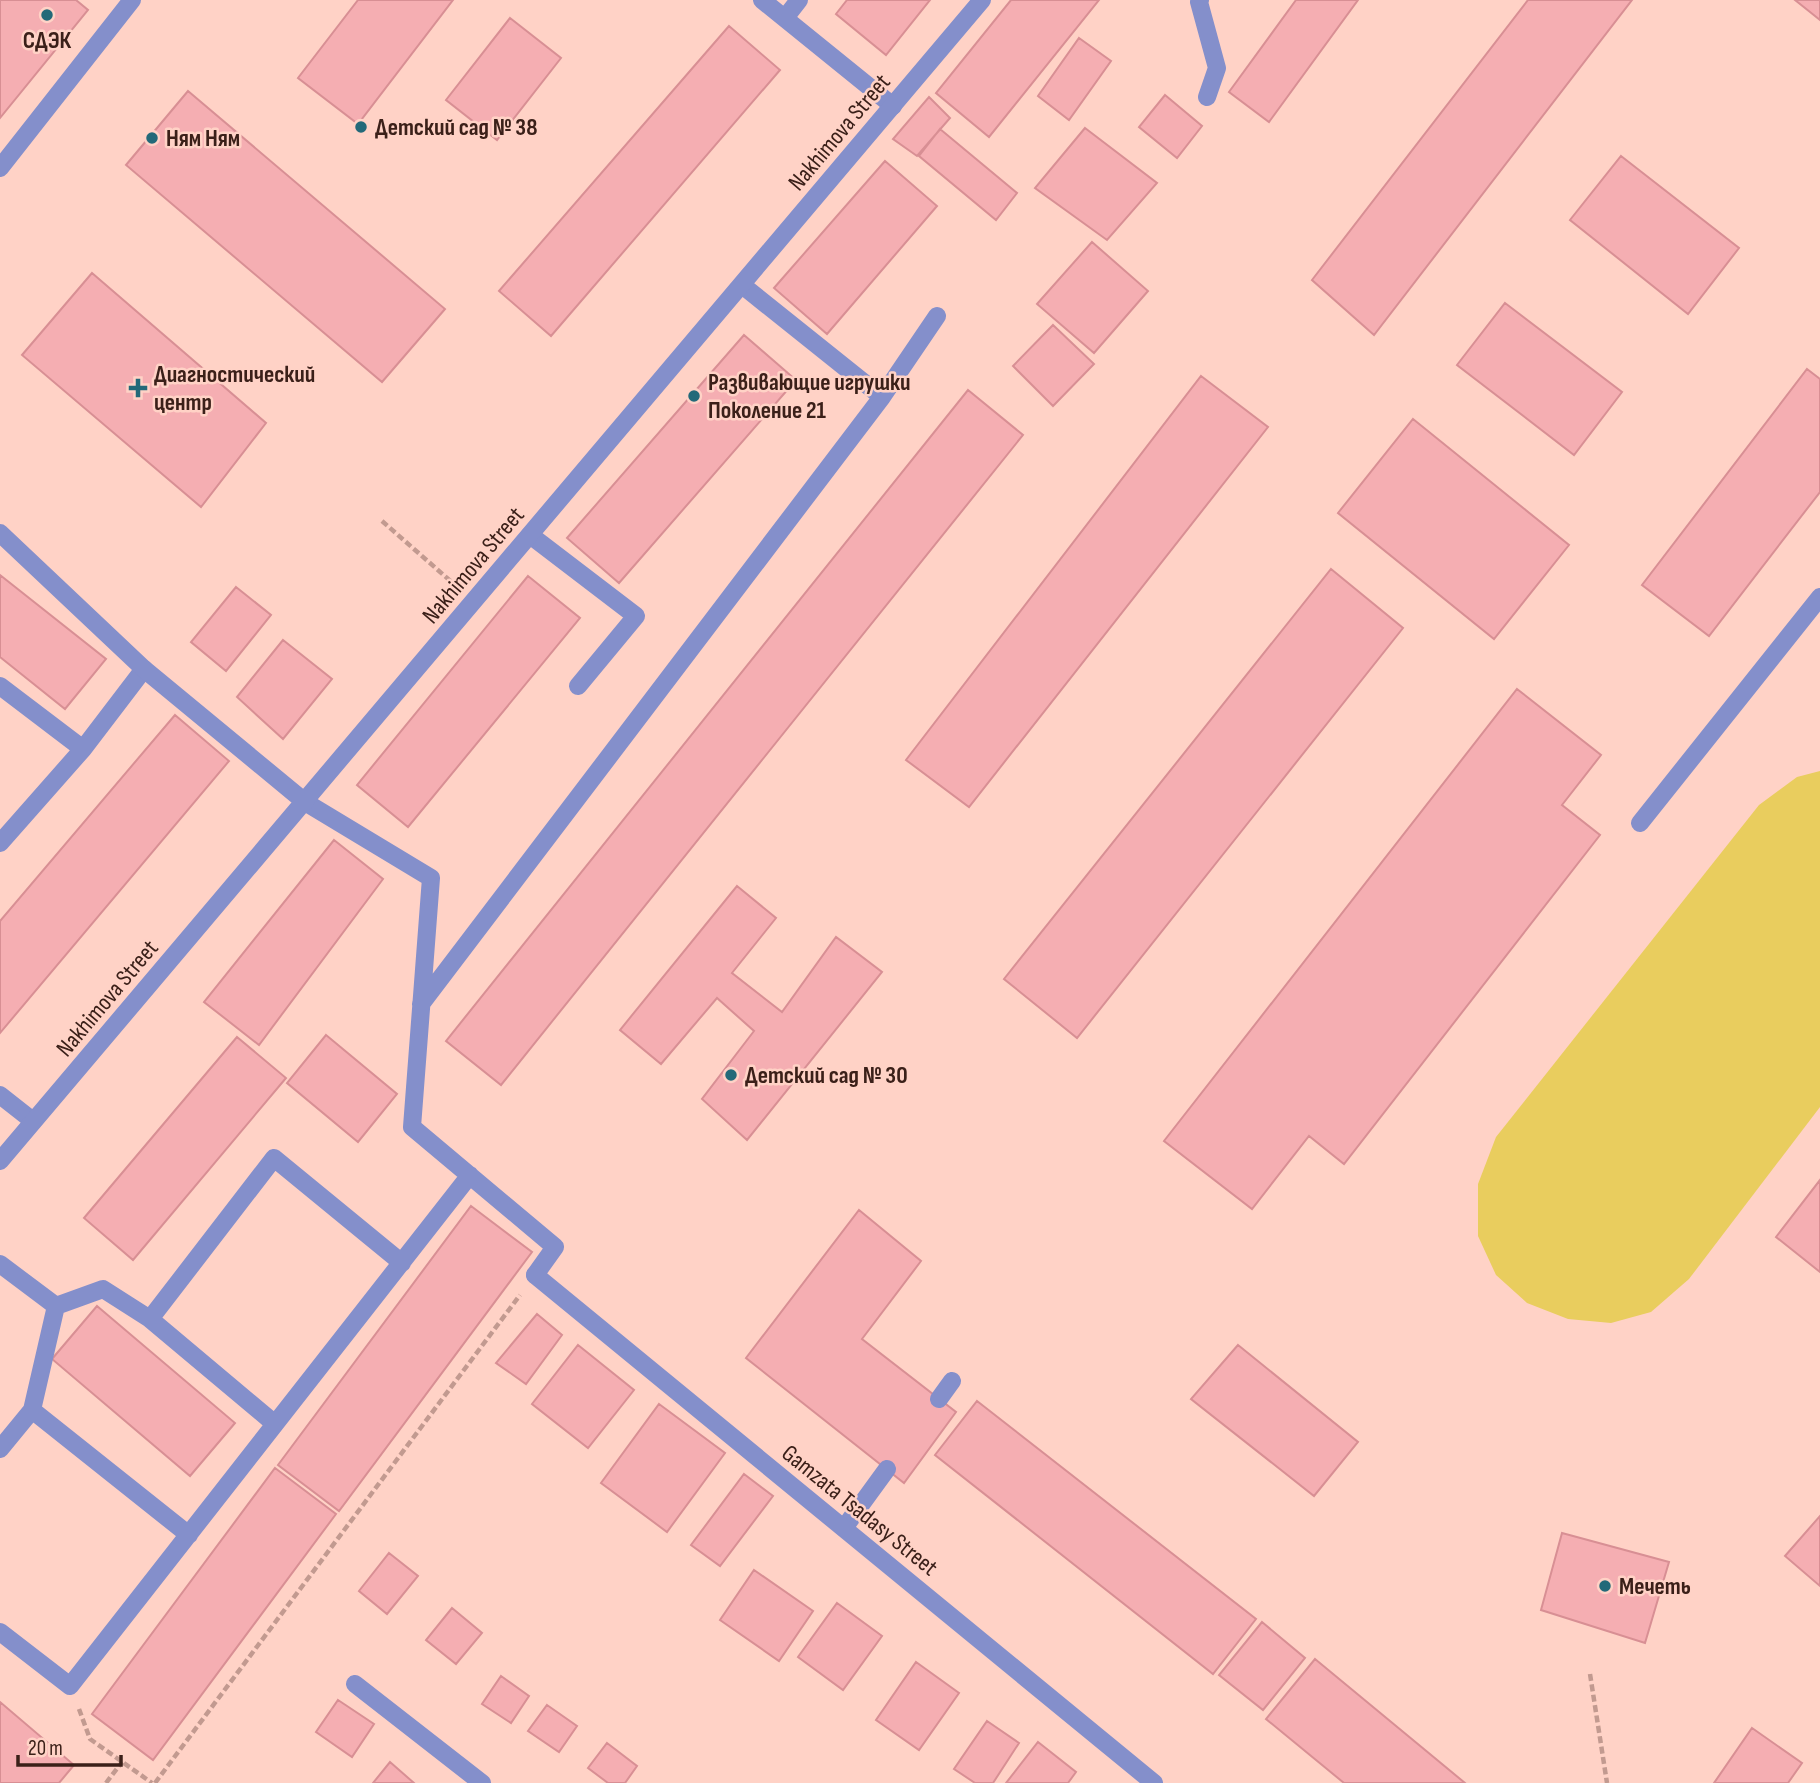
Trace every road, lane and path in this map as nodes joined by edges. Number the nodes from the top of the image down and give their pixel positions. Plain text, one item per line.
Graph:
1 (132, 0) edge
2 (762, 0) edge
3 (799, 0) edge
4 (982, 0) edge
5 (1200, 0) edge
6 (785, 18) junction
7 (1207, 97) dead end
8 (893, 106) junction
9 (0, 168) edge
10 (742, 285) junction
11 (937, 316) dead end
12 (882, 397) junction
13 (382, 521) dead end
14 (0, 533) edge
15 (530, 535) junction
16 (1820, 597) edge
17 (474, 601) junction
18 (144, 669) junction
19 (0, 686) edge
20 (578, 686) dead end
21 (83, 750) junction
22 (305, 802) junction
23 (1640, 823) dead end
24 (0, 843) edge
25 (421, 1004) junction
26 (0, 1095) edge
27 (33, 1121) junction
28 (0, 1161) edge
29 (470, 1175) junction
30 (402, 1263) junction
31 (0, 1264) edge
32 (535, 1275) junction
33 (56, 1307) junction
34 (150, 1319) junction
35 (952, 1381) dead end
36 (939, 1399) dead end
37 (32, 1410) junction
38 (275, 1424) junction
39 (0, 1449) edge
40 (887, 1469) dead end
41 (844, 1528) junction
42 (189, 1535) junction
43 (0, 1632) edge
44 (1590, 1674) dead end
45 (355, 1684) dead end
46 (70, 1686) junction
47 (122, 1762) junction
48 (106, 1783) edge
49 (154, 1783) edge
50 (482, 1783) edge
51 (1154, 1783) edge
52 (1607, 1783) edge

1 - 9 street
2 - 6 street
3 - 6 street
4 - 8 street, Nakhimova Street
5 - 7 street
6 - 8 street
8 - 10 street, Nakhimova Street
10 - 12 street
10 - 15 street, Nakhimova Street
11 - 12 street
12 - 25 street
13 - 17 path
14 - 18 street
15 - 17 street, Nakhimova Street
15 - 20 street
16 - 23 street
17 - 22 street, Nakhimova Street
18 - 21 street
18 - 22 street
19 - 21 street
21 - 24 street
22 - 25 street
22 - 27 street, Nakhimova Street
25 - 29 street
26 - 27 street
27 - 28 street, Nakhimova Street
29 - 30 street
29 - 32 street
30 - 34 street
30 - 38 street
31 - 33 street
32 - 41 street, Gamzata Tsadasy Street
32 - 49 path
33 - 34 street
33 - 37 street
34 - 38 street
35 - 36 street
37 - 39 street
37 - 42 street
38 - 42 street
40 - 41 street
41 - 51 street, Gamzata Tsadasy Street
42 - 46 street
43 - 46 street
44 - 52 path
45 - 50 street
46 - 47 path
47 - 48 path
47 - 49 path

